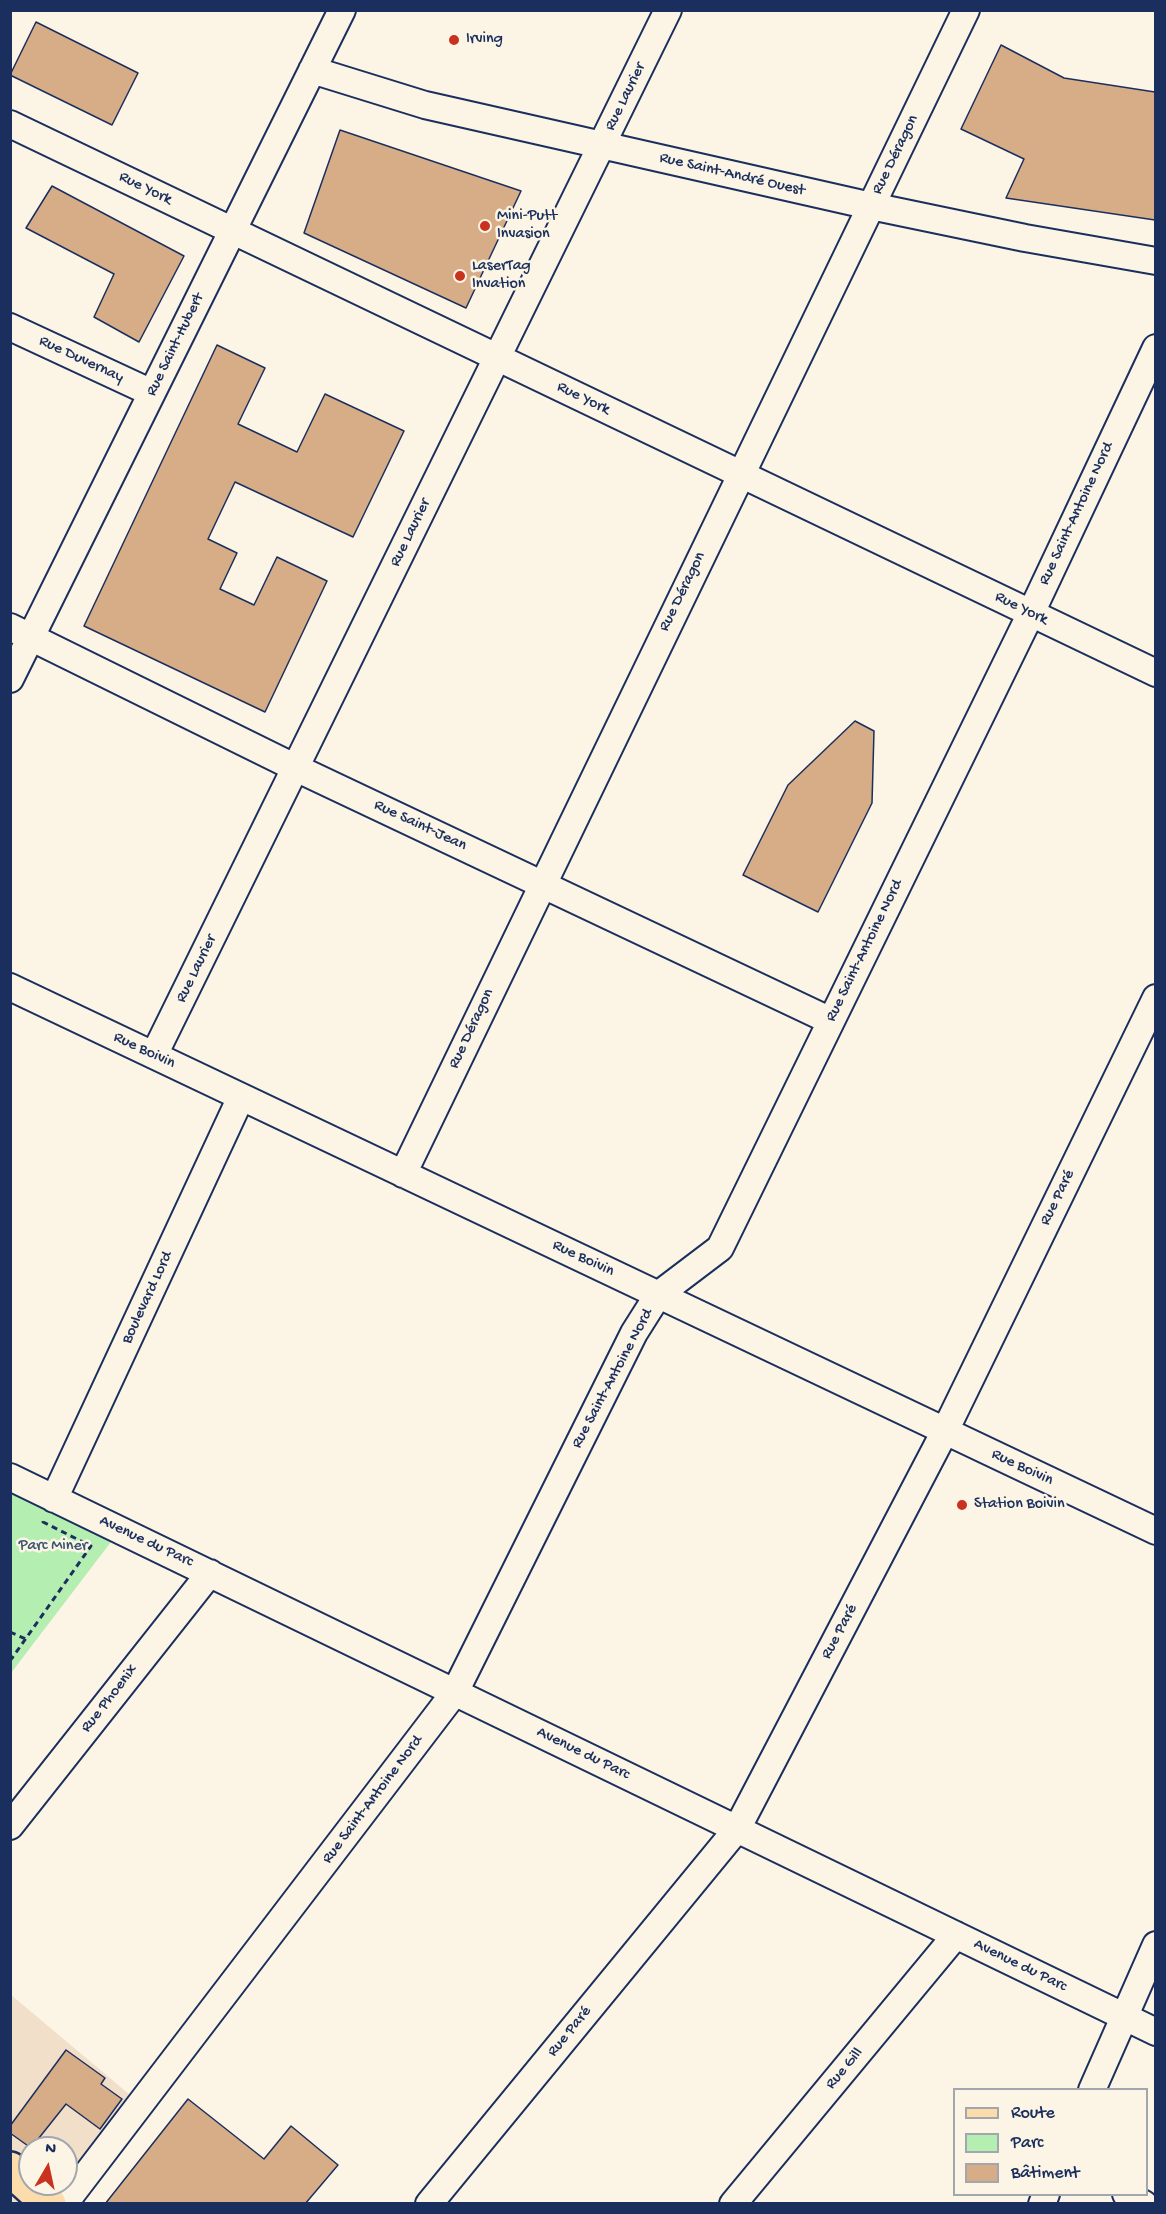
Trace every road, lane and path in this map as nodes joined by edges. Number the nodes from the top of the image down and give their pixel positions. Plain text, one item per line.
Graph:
1 (342, 10) edge
2 (668, 10) edge
3 (966, 10) edge
4 (312, 70) junction
5 (10, 124) edge
6 (602, 145) junction
7 (871, 206) junction
8 (233, 231) junction
9 (1155, 261) edge
10 (10, 327) edge
11 (1155, 348) edge
12 (497, 358) junction
13 (152, 393) junction
14 (740, 474) junction
15 (1031, 613) junction
16 (21, 632) edge
17 (1155, 673) edge
18 (10, 679) edge
19 (296, 768) junction
20 (541, 884) junction
21 (10, 987) edge
22 (1155, 998) edge
23 (831, 1021) junction
24 (154, 1056) junction
25 (241, 1097) junction
26 (403, 1174) junction
27 (658, 1295) junction
28 (945, 1431) junction
29 (10, 1477) edge
30 (54, 1499) junction
31 (1155, 1532) edge
32 (210, 1573) junction
33 (10, 1632) edge
34 (28, 1640) junction
35 (10, 1661) edge
36 (455, 1692) junction
37 (10, 1826) edge
38 (737, 1829) junction
39 (956, 1935) junction
40 (1155, 1945) edge
41 (1124, 2016) junction
42 (1155, 2032) edge
43 (1093, 2088) edge
44 (10, 2169) edge
45 (1130, 2196) edge
46 (49, 2204) edge
47 (64, 2204) edge
48 (429, 2204) edge
49 (733, 2204) edge
50 (1144, 2204) edge

1 - 4 street, Rue Saint-Hubert
2 - 6 street, Rue Laurier
3 - 7 street, Rue Déragon
4 - 6 street, Rue Saint-André Ouest
4 - 8 street, Rue Saint-Hubert
5 - 8 street, Rue York
6 - 7 street, Rue Saint-André Ouest
6 - 12 street, Rue Laurier
7 - 9 street, Rue Saint-André Ouest
7 - 14 street, Rue Déragon
8 - 12 street, Rue York
8 - 13 street, Rue Saint-Hubert
10 - 13 street, Rue Duvernay
11 - 15 street, Rue Saint-Antoine Nord
12 - 14 street, Rue York
12 - 19 street, Rue Laurier
13 - 16 street, Rue Saint-Hubert
14 - 15 street, Rue York
14 - 20 street, Rue Déragon
15 - 17 street, Rue York
15 - 23 street, Rue Saint-Antoine Nord
16 - 18 street, Rue Saint-Hubert
16 - 19 street, Rue Saint-Jean
19 - 20 street, Rue Saint-Jean
19 - 24 street, Rue Laurier
20 - 23 street, Rue Saint-Jean
20 - 26 street, Rue Déragon
21 - 24 street, Rue Boivin
22 - 28 street, Rue Paré
23 - 27 street, Rue Saint-Antoine Nord
24 - 25 street, Rue Boivin
25 - 26 street, Rue Boivin
25 - 30 street, Boulevard Lord
26 - 27 street, Rue Boivin
27 - 28 street, Rue Boivin
27 - 36 street, Rue Saint-Antoine Nord
28 - 31 street, Rue Boivin
28 - 38 street, Rue Paré
29 - 30 street, Avenue du Parc
30 - 32 street, Avenue du Parc
30 - 34 path
32 - 36 street, Avenue du Parc
32 - 37 street, Rue Phoenix
33 - 34 path
34 - 35 path
36 - 38 street, Avenue du Parc
36 - 47 street, Rue Saint-Antoine Nord
38 - 39 street, Avenue du Parc
38 - 48 street, Rue Paré
39 - 41 street, Avenue du Parc
39 - 49 street, Rue Gill
40 - 41 street
41 - 42 street, Avenue du Parc
41 - 43 street
44 - 46 main road
45 - 50 street

